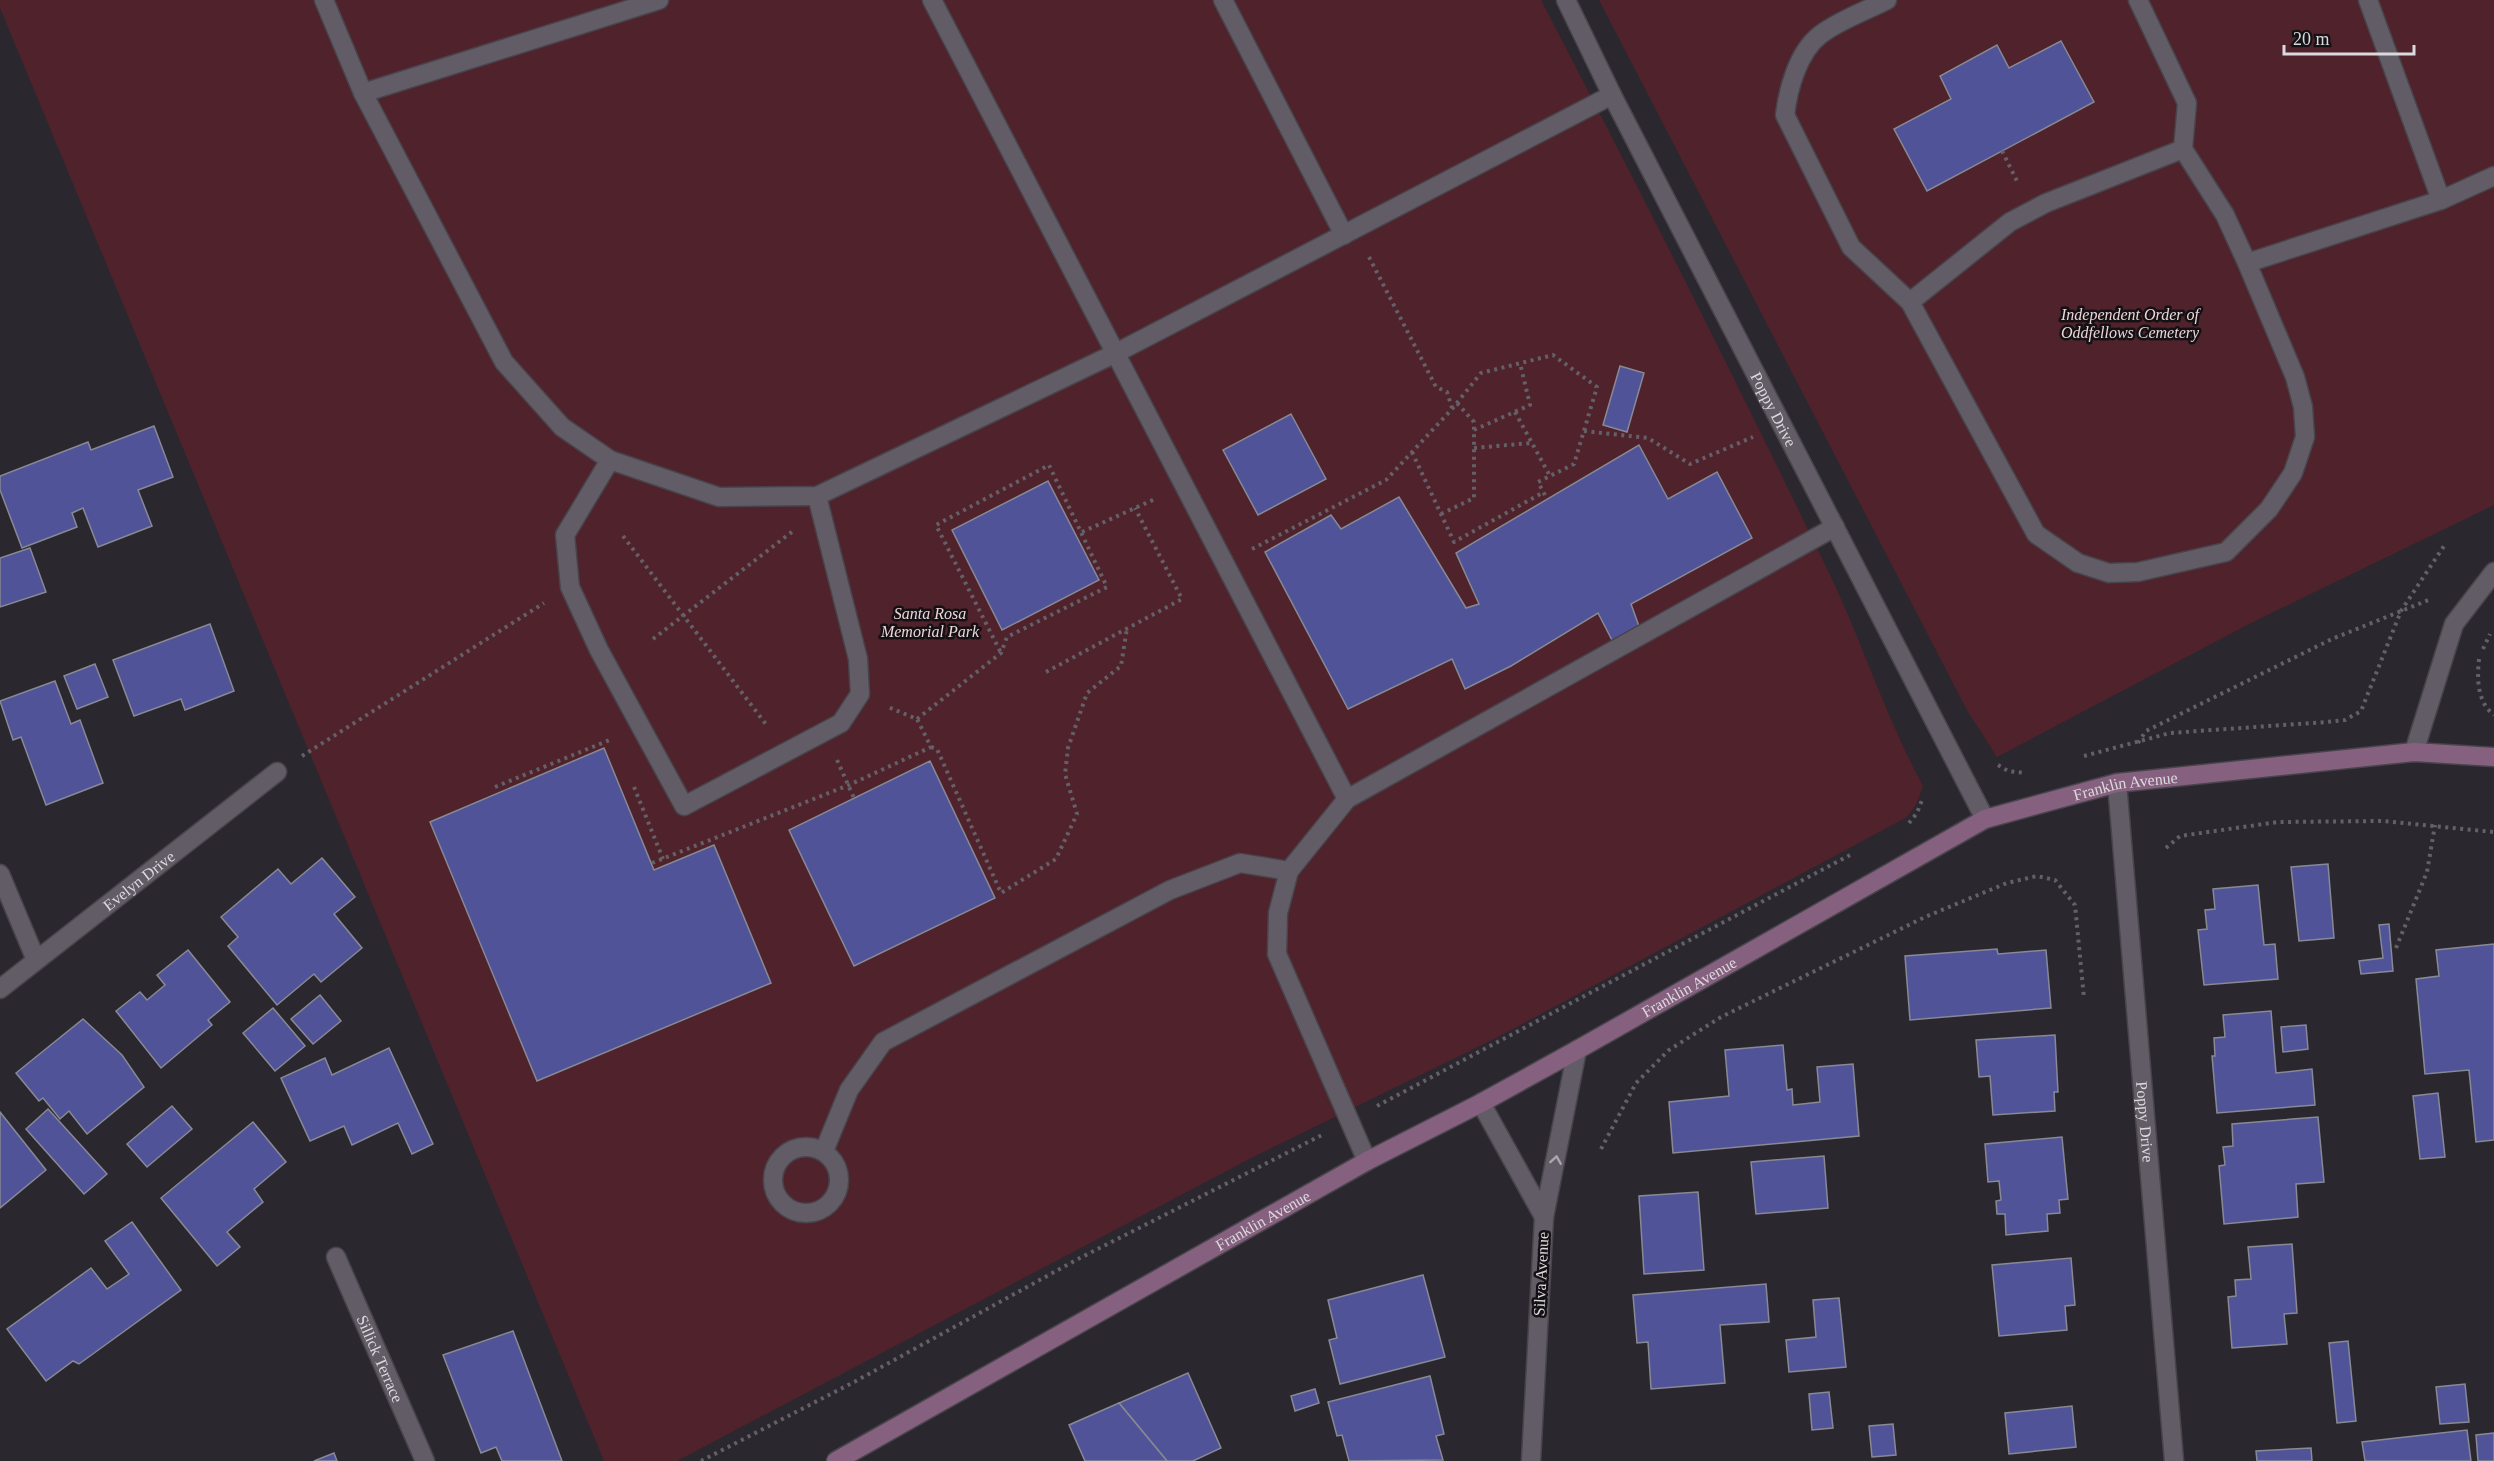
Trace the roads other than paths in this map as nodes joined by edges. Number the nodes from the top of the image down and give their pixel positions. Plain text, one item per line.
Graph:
1 (324, 0) edge
2 (659, 0) edge
3 (932, 0) edge
4 (1223, 0) edge
5 (1566, 0) edge
6 (1887, 0) edge
7 (2138, 0) edge
8 (2368, 0) edge
9 (363, 93) junction
10 (1612, 95) junction
11 (2183, 148) junction
12 (2494, 178) edge
13 (2441, 200) junction
14 (1344, 235) junction
15 (2247, 262) junction
16 (1910, 302) junction
17 (1116, 353) junction
18 (610, 460) junction
19 (819, 503) junction
20 (1834, 527) junction
21 (2494, 572) edge
22 (2414, 752) junction
23 (2494, 757) edge
24 (277, 772) road end
25 (2116, 783) junction
26 (1347, 799) junction
27 (1985, 819) junction
28 (1289, 871) junction
29 (0, 874) edge
30 (36, 960) junction
31 (0, 989) edge
32 (1577, 1050) junction
33 (1481, 1103) junction
34 (824, 1151) dead end
35 (1366, 1161) junction
36 (1544, 1217) junction
37 (336, 1257) dead end
38 (425, 1461) edge
39 (836, 1461) edge
40 (1531, 1461) edge
41 (2175, 1461) edge

1 - 9 street
2 - 9 street
3 - 17 street
4 - 14 street
5 - 10 street, Poppy Drive
6 - 16 street
7 - 11 street
8 - 13 street
9 - 18 street
10 - 14 street
10 - 20 street, Poppy Drive
11 - 15 street
11 - 16 street
12 - 13 street
13 - 15 street
14 - 17 street
15 - 16 street
17 - 19 street
17 - 26 street
18 - 19 street
18 - 19 street
20 - 26 street
20 - 27 street, Poppy Drive
21 - 22 street
22 - 23 main road, Franklin Avenue
22 - 25 main road, Franklin Avenue
24 - 30 street, Evelyn Drive
25 - 27 main road, Franklin Avenue
25 - 41 street, Poppy Drive
26 - 28 street
27 - 32 main road, Franklin Avenue
28 - 34 street
28 - 35 street
29 - 30 street
30 - 31 street, Evelyn Drive
32 - 33 main road, Franklin Avenue
36 -> 32 street
33 - 35 main road, Franklin Avenue
33 - 36 street, Silva Avenue
35 - 39 main road, Franklin Avenue
36 - 40 street, Silva Avenue
37 - 38 street, Sillick Terrace

